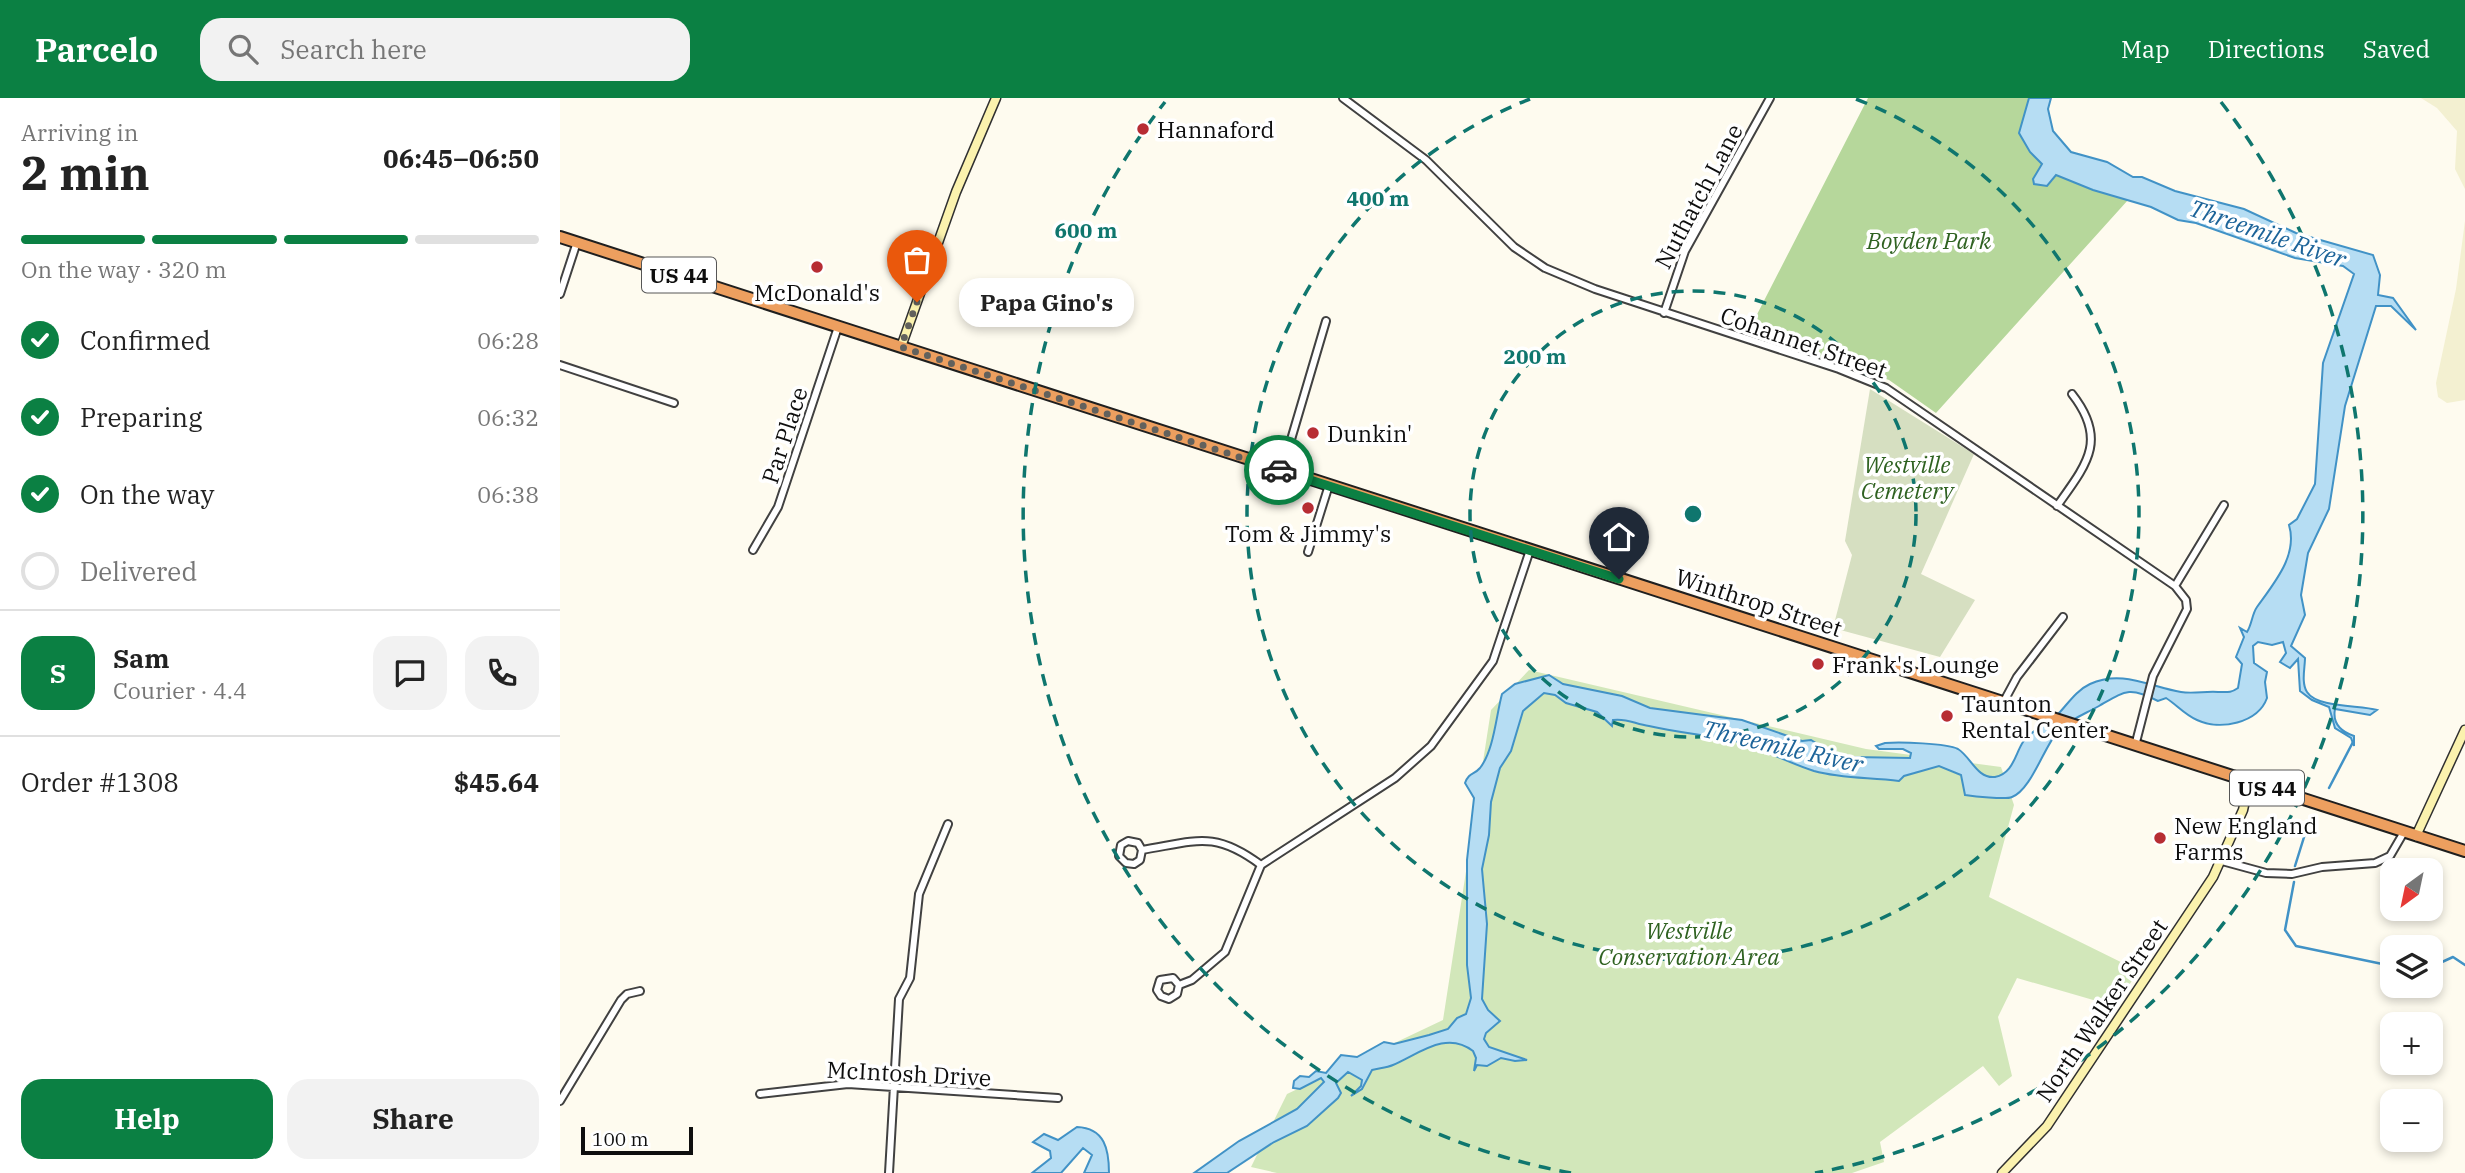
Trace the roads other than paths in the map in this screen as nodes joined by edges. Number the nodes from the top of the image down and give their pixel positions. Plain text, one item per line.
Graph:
1 (996, 98) edge
2 (1343, 98) edge
3 (1770, 98) edge
4 (560, 237) edge
5 (577, 242) junction
6 (560, 294) edge
7 (1664, 313) junction
8 (1325, 321) dead end
9 (838, 327) junction
10 (901, 347) junction
11 (560, 366) edge
12 (2072, 394) dead end
13 (674, 403) dead end
14 (1282, 471) junction
15 (1329, 485) junction
16 (2224, 505) dead end
17 (2057, 506) junction
18 (753, 550) dead end
19 (1530, 550) junction
20 (1308, 552) dead end
21 (2175, 586) junction
22 (2063, 617) dead end
23 (2003, 703) junction
24 (2465, 730) edge
25 (2135, 746) junction
26 (2249, 783) junction
27 (948, 824) dead end
28 (2404, 832) junction
29 (2416, 836) junction
30 (1142, 850) dead end
31 (2465, 851) edge
32 (2222, 861) junction
33 (1261, 865) junction
34 (1179, 985) dead end
35 (640, 991) dead end
36 (895, 1087) junction
37 (760, 1094) dead end
38 (1058, 1098) dead end
39 (560, 1101) edge
40 (889, 1173) edge
41 (2002, 1173) edge

1 - 10 main road
2 - 7 street, Cohannet Street
3 - 7 street, Nuthatch Lane
4 - 5 highway, Winthrop Street / US 44
5 - 6 street
5 - 9 highway, Winthrop Street / US 44
7 - 17 street, Cohannet Street
8 - 14 street
9 - 10 highway, Winthrop Street / US 44
9 - 18 street, Par Place
10 - 14 highway, Winthrop Street / US 44
11 - 13 street
12 - 17 street
14 - 15 highway, Winthrop Street / US 44
15 - 19 highway, Winthrop Street / US 44
15 - 20 street
16 - 21 street
17 - 21 street, Cohannet Street
19 - 23 highway, Winthrop Street / US 44
19 - 33 street
21 - 25 street
22 - 23 street
23 - 25 highway, Winthrop Street / US 44
24 - 29 main road
25 - 26 highway, Winthrop Street / US 44
26 - 28 highway, Winthrop Street / US 44
26 - 32 main road, North Walker Street
27 - 36 street
28 - 29 highway, Winthrop Street / US 44
28 - 32 street
29 - 31 highway, Winthrop Street / US 44
30 - 33 street
32 - 41 main road, North Walker Street
33 - 34 street
35 - 39 street
36 - 37 street, McIntosh Drive
36 - 38 street, McIntosh Drive
36 - 40 street

